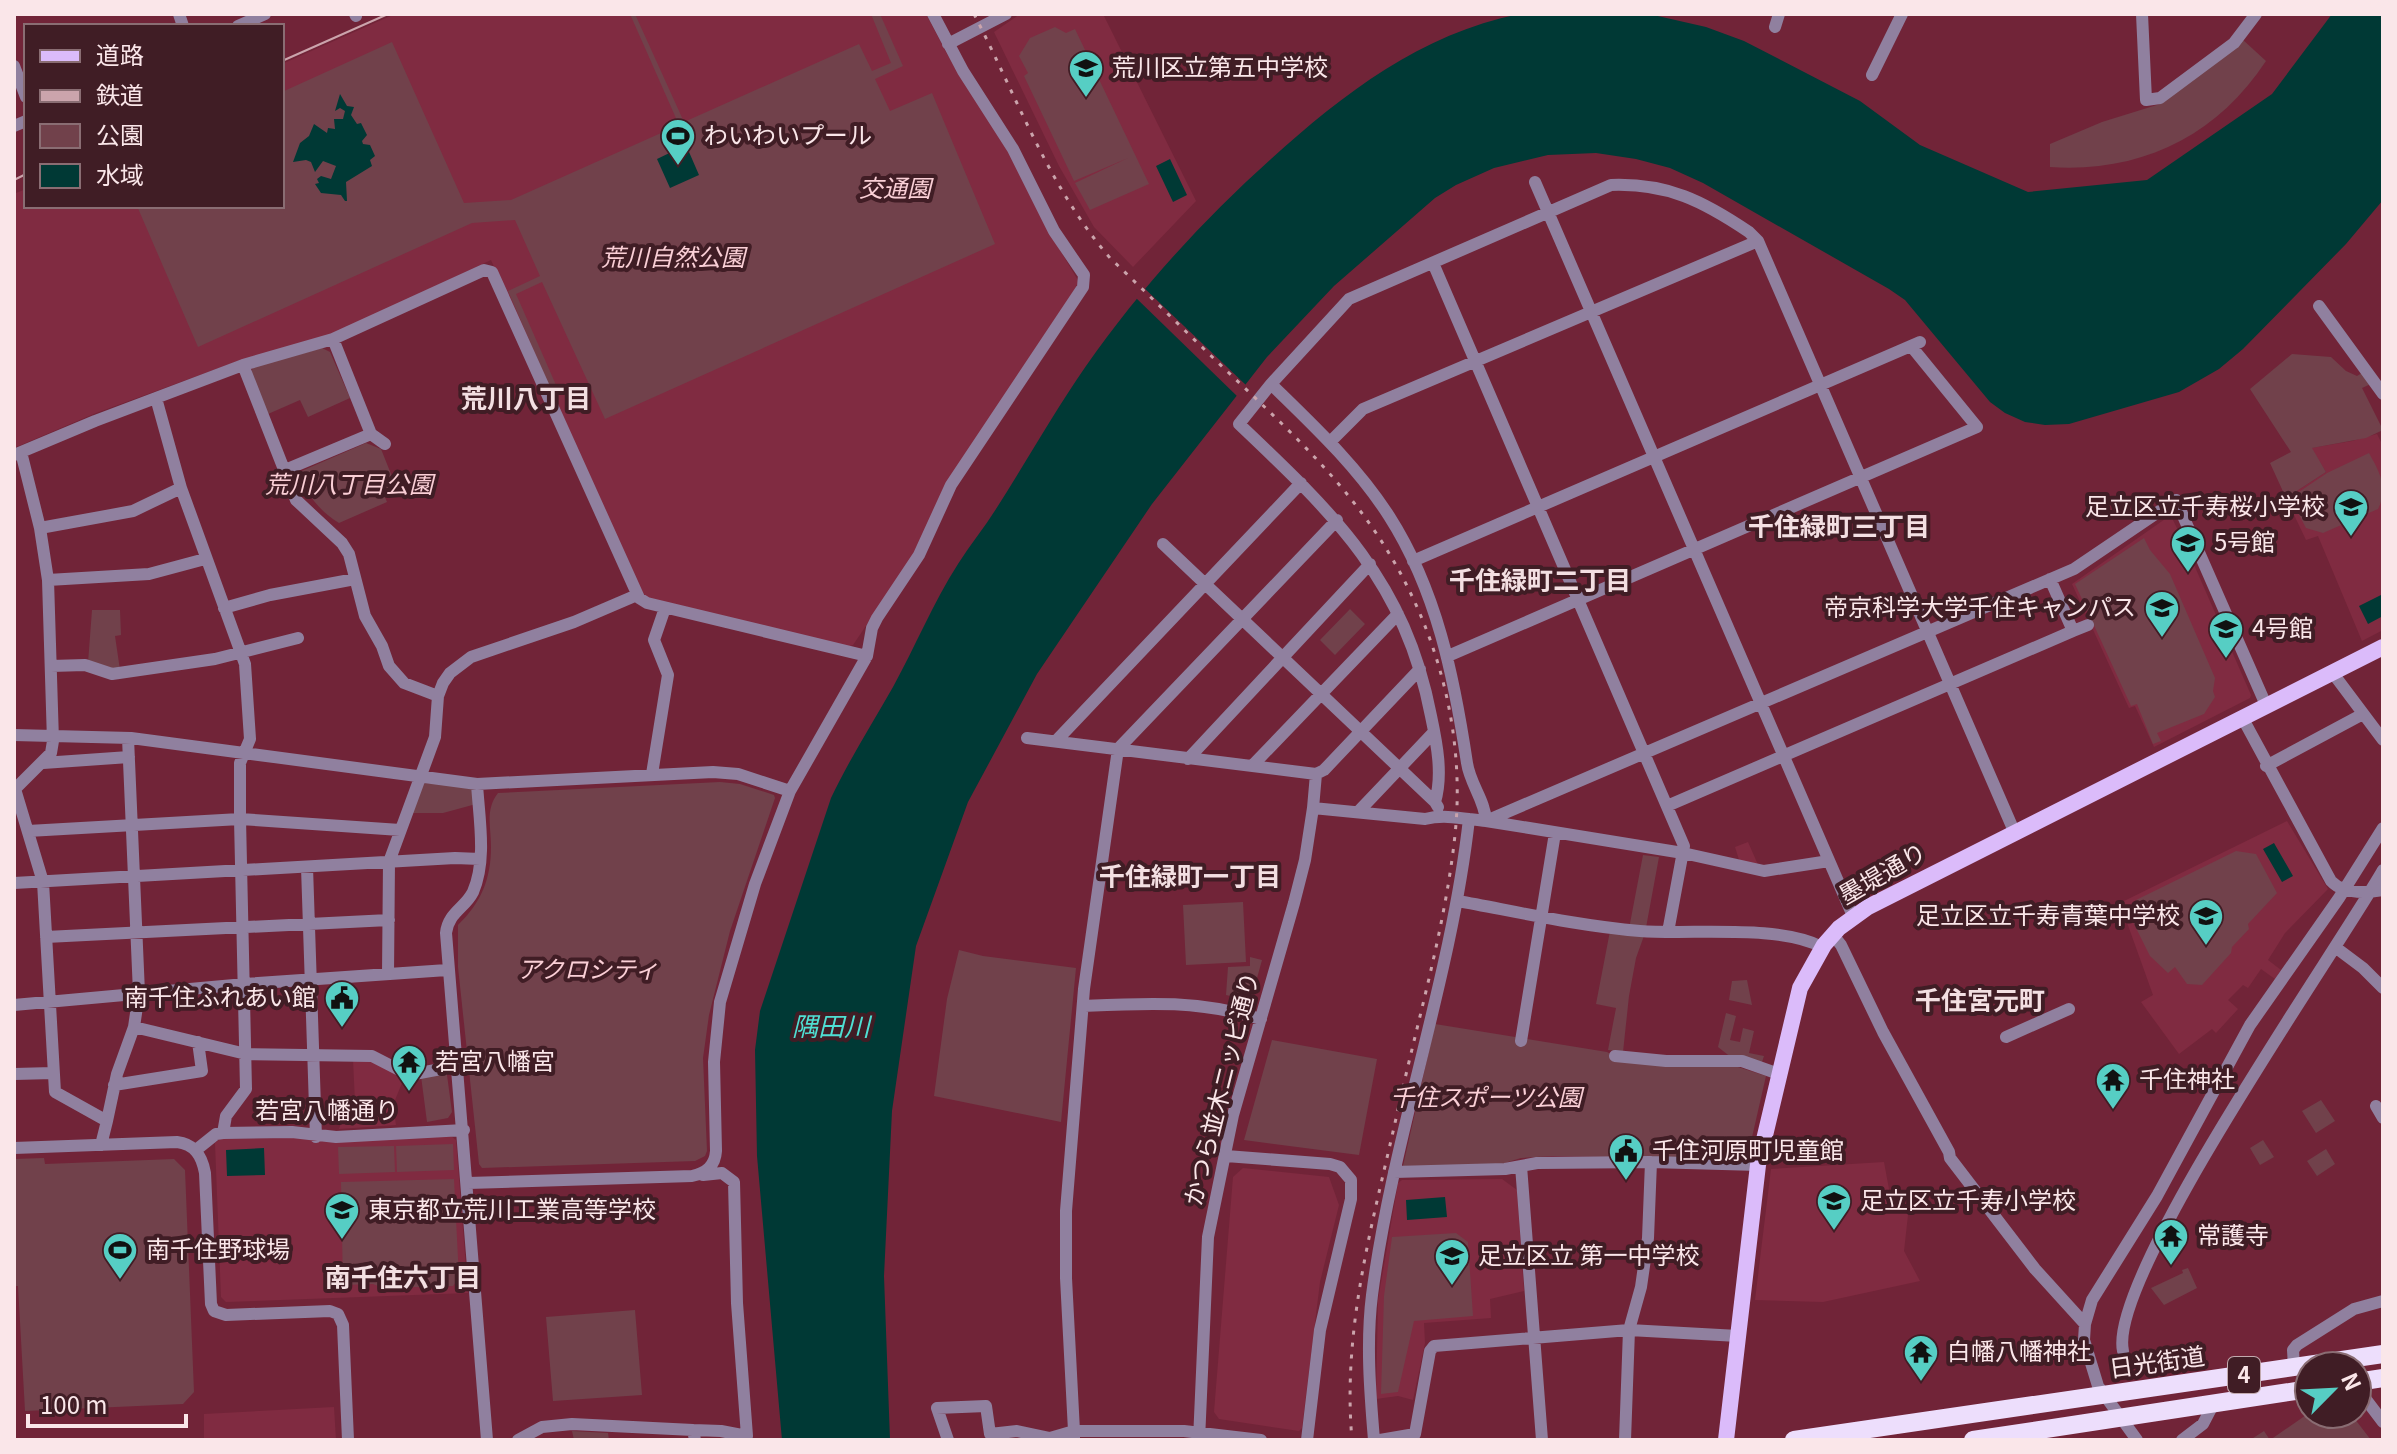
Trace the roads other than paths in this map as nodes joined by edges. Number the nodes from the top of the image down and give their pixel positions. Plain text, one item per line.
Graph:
1 (265, 14) edge
2 (933, 14) edge
3 (1006, 14) edge
4 (1779, 14) edge
5 (1902, 14) edge
6 (2142, 14) edge
7 (2256, 14) edge
8 (246, 20) edge
9 (1775, 27) dead end
10 (948, 44) junction
11 (14, 66) edge
12 (1872, 75) dead end
13 (24, 92) edge
14 (1535, 182) dead end
15 (1548, 212) junction
16 (1758, 241) junction
17 (1433, 263) junction
18 (2319, 306) dead end
19 (1592, 312) junction
20 (333, 339) junction
21 (1476, 362) junction
22 (243, 365) junction
23 (1271, 384) junction
24 (1821, 385) junction
25 (2383, 394) edge
26 (156, 398) junction
27 (371, 434) junction
28 (1330, 442) junction
29 (385, 444) dead end
30 (18, 454) edge
31 (1654, 457) junction
32 (285, 470) junction
33 (1861, 477) junction
34 (1301, 483) junction
35 (181, 488) junction
36 (1538, 506) junction
37 (1337, 520) junction
38 (40, 528) junction
39 (1163, 544) dead end
40 (1695, 550) junction
41 (205, 559) junction
42 (1413, 561) junction
43 (1370, 564) junction
44 (355, 579) junction
45 (2050, 579) junction
46 (48, 580) junction
47 (1205, 584) junction
48 (637, 595) junction
49 (1578, 600) junction
50 (224, 608) junction
51 (665, 608) junction
52 (1398, 614) junction
53 (1242, 620) junction
54 (2088, 625) dead end
55 (1927, 630) junction
56 (2073, 631) junction
57 (298, 638) dead end
58 (2383, 647) edge
59 (242, 652) junction
60 (867, 656) junction
61 (1448, 656) junction
62 (1282, 658) junction
63 (51, 666) junction
64 (1420, 669) junction
65 (2332, 672) junction
66 (1951, 683) junction
67 (1321, 694) junction
68 (438, 696) junction
69 (1761, 703) junction
70 (2266, 705) junction
71 (2363, 714) junction
72 (2242, 717) junction
73 (1361, 731) junction
74 (1434, 732) junction
75 (14, 735) edge
76 (53, 736) junction
77 (128, 738) junction
78 (1027, 738) dead end
79 (2383, 740) edge
80 (1056, 741) junction
81 (1118, 749) junction
82 (1644, 753) junction
83 (245, 754) junction
84 (1783, 756) junction
85 (129, 757) junction
86 (1188, 759) junction
87 (43, 763) junction
88 (1252, 766) junction
89 (2266, 766) junction
90 (1400, 768) junction
91 (652, 774) junction
92 (1316, 774) junction
93 (422, 776) junction
94 (477, 784) junction
95 (15, 789) edge
96 (790, 791) junction
97 (1435, 802) junction
98 (1667, 806) junction
99 (1313, 808) junction
100 (1358, 812) junction
101 (1441, 815) junction
102 (240, 819) junction
103 (1469, 819) junction
104 (1486, 821) junction
105 (131, 825) junction
106 (2383, 828) edge
107 (400, 830) junction
108 (28, 831) junction
109 (2014, 831) junction
110 (1555, 833) junction
111 (1683, 853) junction
112 (480, 859) junction
113 (1829, 861) junction
114 (389, 862) junction
115 (307, 867) junction
116 (2383, 870) edge
117 (241, 871) junction
118 (133, 877) junction
119 (2383, 879) edge
120 (43, 882) junction
121 (14, 883) edge
122 (2344, 890) junction
123 (2377, 892) edge
124 (1458, 901) junction
125 (1853, 916) junction
126 (1542, 918) junction
127 (389, 920) junction
128 (309, 923) junction
129 (243, 927) junction
130 (1668, 932) junction
131 (136, 933) junction
132 (46, 937) junction
133 (1827, 941) junction
134 (2335, 947) junction
135 (447, 970) junction
136 (388, 974) junction
137 (311, 979) junction
138 (245, 984) junction
139 (2383, 988) edge
140 (139, 993) junction
141 (50, 1001) junction
142 (14, 1005) edge
143 (1083, 1006) junction
144 (2069, 1009) dead end
145 (1261, 1019) junction
146 (134, 1027) junction
147 (2006, 1037) dead end
148 (1521, 1041) dead end
149 (198, 1042) junction
150 (246, 1054) junction
151 (314, 1056) junction
152 (1615, 1056) dead end
153 (457, 1066) junction
154 (53, 1073) junction
155 (14, 1074) edge
156 (1779, 1074) junction
157 (114, 1085) junction
158 (2376, 1106) dead end
159 (2383, 1118) edge
160 (107, 1121) junction
161 (464, 1130) junction
162 (223, 1133) junction
163 (316, 1137) junction
164 (101, 1145) junction
165 (14, 1148) edge
166 (196, 1150) junction
167 (1226, 1156) junction
168 (1651, 1162) junction
169 (1758, 1165) junction
170 (1521, 1166) junction
171 (1394, 1172) junction
172 (692, 1176) junction
173 (468, 1183) junction
174 (2383, 1301) edge
175 (2085, 1324) junction
176 (1629, 1330) junction
177 (1738, 1336) junction
178 (1534, 1338) junction
179 (2293, 1350) edge
180 (2123, 1351) dead end
181 (2293, 1367) edge
182 (2293, 1391) edge
183 (2104, 1395) junction
184 (2214, 1403) junction
185 (2123, 1418) junction
186 (1415, 1434) junction
187 (694, 1435) edge
188 (1074, 1436) edge
189 (1199, 1436) edge
190 (348, 1440) edge
191 (487, 1440) edge
192 (518, 1440) edge
193 (948, 1440) edge
194 (1261, 1440) edge
195 (1307, 1440) edge
196 (1377, 1440) edge
197 (1430, 1440) edge
198 (1542, 1440) edge
199 (1625, 1440) edge
200 (1726, 1440) edge
201 (1794, 1440) edge
202 (1973, 1440) edge
203 (2137, 1440) edge
204 (2182, 1440) edge

1 - 8 street
2 - 10 street
3 - 10 street
4 - 9 street
5 - 12 street
6 - 7 street
10 - 60 street
11 - 13 street
14 - 15 street
15 - 16 street
15 - 17 street
15 - 19 street
16 - 19 street
16 - 24 street
17 - 21 street
17 - 23 street
18 - 25 street
19 - 21 street
19 - 31 street
20 - 22 street
20 - 27 street
20 - 48 street
21 - 28 street
21 - 36 street
22 - 26 street
22 - 32 street
23 - 28 street
23 - 34 street
24 - 31 street
24 - 33 street
24 - 33 street
26 - 30 street
26 - 35 street
27 - 29 street
27 - 32 street
28 - 42 street
30 - 38 street
31 - 36 street
31 - 40 street
32 - 44 street
33 - 40 street
33 - 55 street
34 - 37 street
34 - 47 street
35 - 38 street
35 - 41 street
36 - 42 street
36 - 49 street
37 - 43 street
37 - 53 street
38 - 46 street
39 - 47 street
40 - 49 street
40 - 69 street
41 - 46 street
41 - 50 street
42 - 61 street
43 - 52 street
43 - 62 street
44 - 50 street
44 - 68 street
45 - 55 street
45 - 56 street
45 - 70 street
46 - 63 street
47 - 53 street
47 - 80 street
48 - 51 street
48 - 68 street
49 - 61 street
49 - 82 street
50 - 59 street
51 - 60 street
51 - 91 street
52 - 64 street
52 - 67 street
53 - 62 street
53 - 81 street
54 - 56 street
55 - 66 street
55 - 69 street
56 - 66 street
57 - 59 street
58 - 65 main road, 墨堤通り
59 - 63 street
59 - 83 street
60 - 96 street
61 - 104 street
62 - 67 street
62 - 86 street
63 - 76 street
64 - 73 street
64 - 74 street
65 - 70 main road, 墨堤通り
65 - 71 street
66 - 84 street
66 - 109 street
67 - 73 street
67 - 88 street
68 - 93 street
69 - 82 street
69 - 84 street
70 - 72 main road, 墨堤通り
71 - 79 street
71 - 89 street
72 - 89 street
72 - 109 main road, 墨堤通り
73 - 90 street
73 - 92 street
74 - 90 street
74 - 97 street
75 - 76 street
76 - 77 street
76 - 87 street
77 - 83 street
77 - 85 street
78 - 80 street
80 - 81 street
81 - 86 street
81 - 143 street
82 - 98 street
82 - 104 street
83 - 93 street
83 - 102 street
84 - 98 street
84 - 113 street
85 - 87 street
85 - 105 street
86 - 88 street
87 - 95 street
88 - 92 street
89 - 122 street
90 - 97 street
90 - 100 street
91 - 94 street
91 - 96 street
92 - 99 street, かつら並木ニッピ通り
93 - 94 street
93 - 107 street
94 - 112 street
95 - 108 street
96 - 172 street
97 - 101 street
98 - 111 street
99 - 100 street
99 - 145 street, かつら並木ニッピ通り
100 - 101 street
101 - 103 street
102 - 105 street
102 - 107 street
102 - 117 street
103 - 104 street
103 - 124 street
104 - 110 street
105 - 108 street
105 - 118 street
106 - 122 street
107 - 114 street
108 - 120 street
109 - 125 main road, 墨堤通り
110 - 111 street
110 - 126 street
111 - 113 street
111 - 130 street
112 - 114 street
112 - 135 street
113 - 125 street
114 - 115 street
114 - 127 street
115 - 117 street
115 - 128 street
116 - 123 street
117 - 118 street
117 - 129 street
118 - 120 street
118 - 131 street
119 - 123 street
120 - 121 street
120 - 132 street
122 - 123 street
122 - 175 street
123 - 134 street
124 - 126 street
124 - 171 street
125 - 133 main road, 墨堤通り
126 - 130 street
126 - 148 street
127 - 128 street
127 - 136 street
128 - 129 street
128 - 137 street
129 - 131 street
129 - 138 street
130 - 133 street
131 - 132 street
131 - 140 street
132 - 141 street
133 - 156 main road, 墨堤通り
133 - 175 street
134 - 139 street
134 - 180 street
135 - 136 street
135 - 153 street
136 - 137 street
137 - 138 street
137 - 151 street
138 - 140 street
138 - 150 street
140 - 141 street
140 - 146 street
141 - 142 street
141 - 154 street
143 - 145 street
143 - 188 street
144 - 147 street
145 - 167 street, かつら並木ニッピ通り
146 - 149 street
146 - 157 street
149 - 150 street
149 - 157 street
150 - 151 street
150 - 162 street
151 - 153 street
151 - 163 street
152 - 156 street
153 - 161 street
154 - 155 street
154 - 160 street
156 - 169 main road, 墨堤通り
157 - 160 street
158 - 159 street
160 - 164 street
161 - 163 street, 若宮八幡通り
161 - 173 street
162 - 163 street, 若宮八幡通り
162 - 166 street, 若宮八幡通り
164 - 165 street
164 - 166 street
166 - 190 street
167 - 189 street, かつら並木ニッピ通り
167 - 195 street
168 - 169 street
168 - 170 street
168 - 176 street
169 - 177 main road, 墨堤通り
170 - 171 street
170 - 178 street
171 - 196 street
172 - 173 street
172 - 187 street
173 - 191 street
174 - 179 street
175 - 183 street
176 - 177 street
176 - 178 street
176 - 199 street
177 - 200 main road, 墨堤通り
178 - 186 street
178 - 198 street
181 - 183 highway, 日光街道 / 4
182 - 184 highway, 日光街道 / 4
183 - 185 street
183 - 201 highway, 日光街道 / 4
184 - 185 highway, 日光街道 / 4
184 - 204 street
185 - 202 highway, 日光街道 / 4
185 - 203 street
186 - 196 street
186 - 197 street
187 - 192 street
188 - 189 street
188 - 193 street
189 - 194 street

